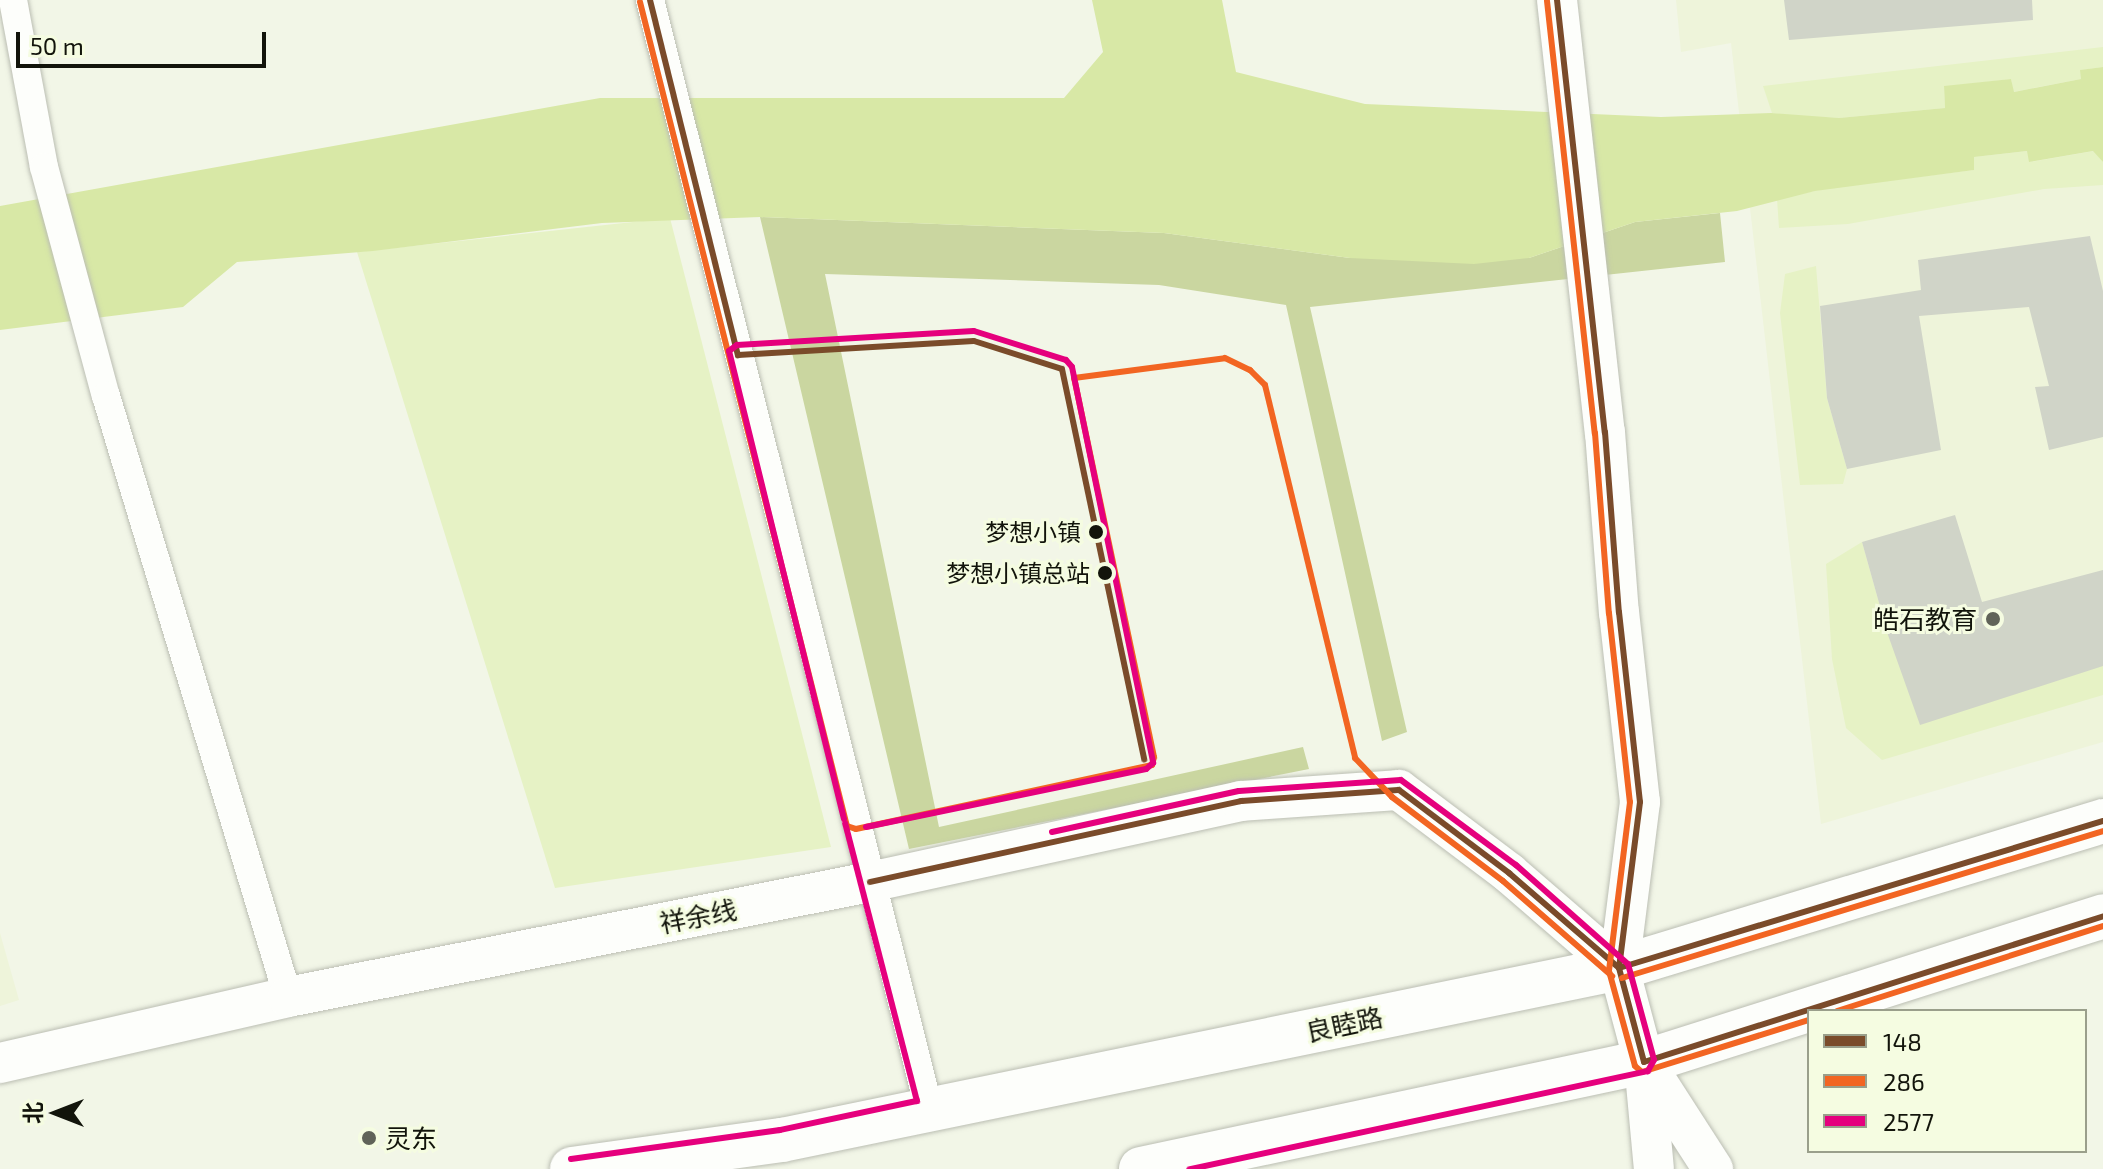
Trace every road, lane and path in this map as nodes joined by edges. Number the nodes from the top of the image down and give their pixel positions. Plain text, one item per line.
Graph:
1 (13, 0) edge
2 (650, 0) edge
3 (1557, 0) edge
4 (2103, 821) edge
5 (870, 882) junction
6 (2103, 916) edge
7 (1619, 968) junction
8 (288, 997) junction
9 (1811, 1009) edge
10 (1807, 1010) edge
11 (1644, 1062) junction
12 (0, 1063) edge
13 (929, 1109) junction
14 (572, 1169) edge
15 (1141, 1169) edge
16 (1654, 1169) edge
17 (1713, 1169) edge

1 - 8 street
2 - 5 street
3 - 7 street
4 - 7 main road, 良睦路
5 - 7 street, 祥余线
5 - 8 street, 祥余线
5 - 13 street
6 - 9 main road
7 - 11 street
7 - 13 main road, 良睦路
8 - 12 street, 祥余线
10 - 11 main road
11 - 15 main road
11 - 16 street
11 - 17 street
13 - 14 main road, 良睦路

